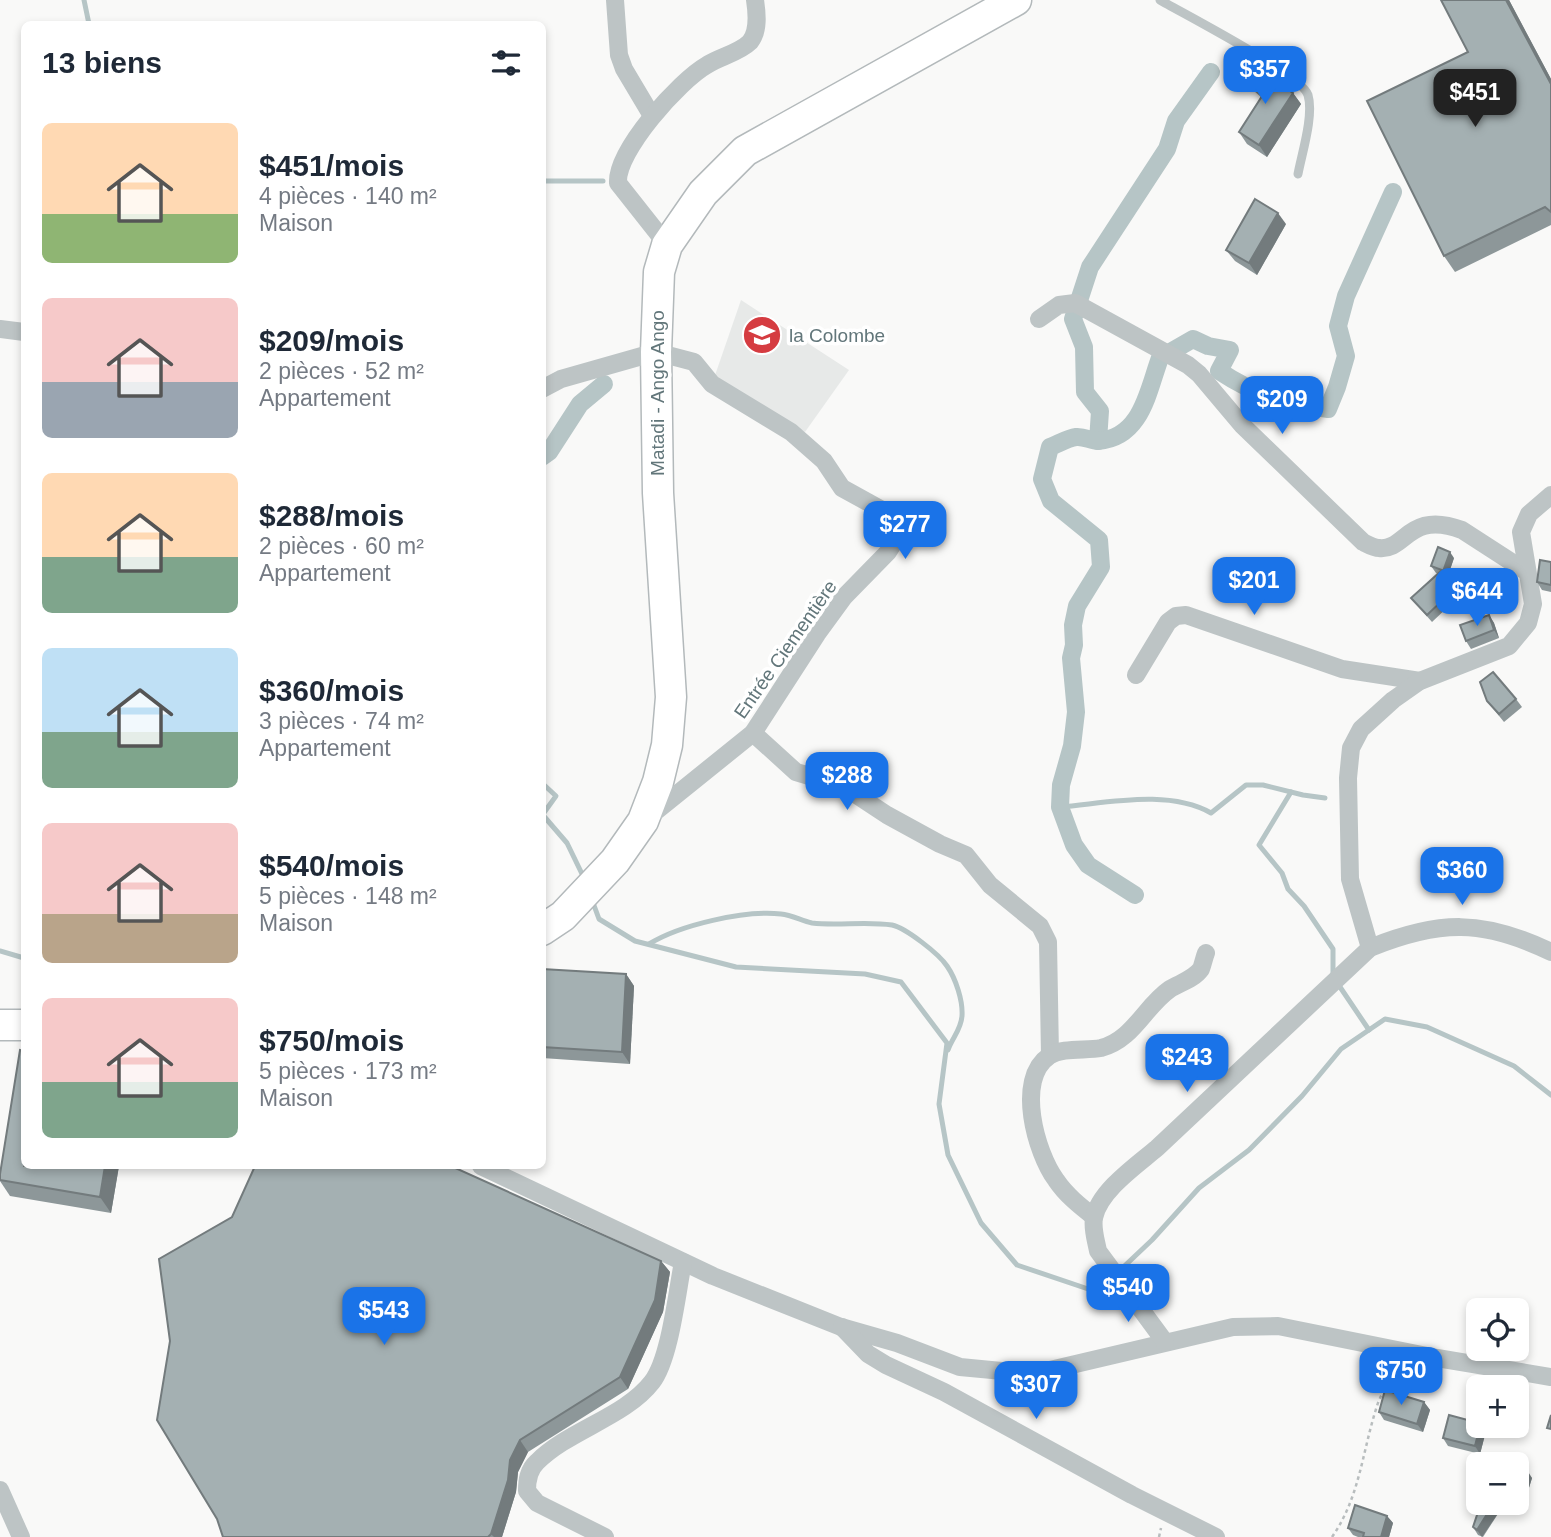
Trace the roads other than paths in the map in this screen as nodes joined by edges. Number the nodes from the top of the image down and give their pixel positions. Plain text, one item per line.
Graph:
1 (615, 0) edge
2 (755, 0) edge
3 (1016, 0) edge
4 (1160, 0) edge
5 (652, 116) junction
6 (1298, 174) dead end
7 (667, 245) junction
8 (1039, 319) dead end
9 (0, 329) edge
10 (21, 332) edge
11 (656, 352) junction
12 (546, 387) edge
13 (1551, 495) edge
14 (1527, 572) junction
15 (1136, 675) dead end
16 (1420, 681) junction
17 (752, 733) junction
18 (643, 821) junction
19 (546, 927) edge
20 (1370, 948) junction
21 (1551, 952) edge
22 (1206, 953) dead end
23 (0, 1025) edge
24 (21, 1025) edge
25 (1050, 1055) junction
26 (487, 1169) edge
27 (1094, 1217) junction
28 (683, 1262) junction
29 (841, 1326) junction
30 (1165, 1342) junction
31 (1551, 1377) edge
32 (0, 1490) edge
33 (12, 1530) edge
34 (605, 1537) edge
35 (1216, 1537) edge

1 - 5 street
2 - 5 street
3 - 7 highway, Matadi - Ango Ango
4 - 6 lane
5 - 7 street
7 - 11 highway, Matadi - Ango Ango
8 - 14 street
9 - 10 street
11 - 12 street
11 - 17 street, Entrée Ciementière
11 - 18 highway, Matadi - Ango Ango
13 - 14 street
14 - 16 street
15 - 16 street
16 - 20 street
17 - 18 street, Entrée Ciementière
17 - 25 street
18 - 19 highway, Matadi - Ango Ango
20 - 21 street
20 - 27 street
22 - 25 street
23 - 24 highway
25 - 27 street
26 - 28 street
27 - 30 street
28 - 29 street
28 - 34 street
29 - 30 street
29 - 35 street
30 - 31 street
32 - 33 street

